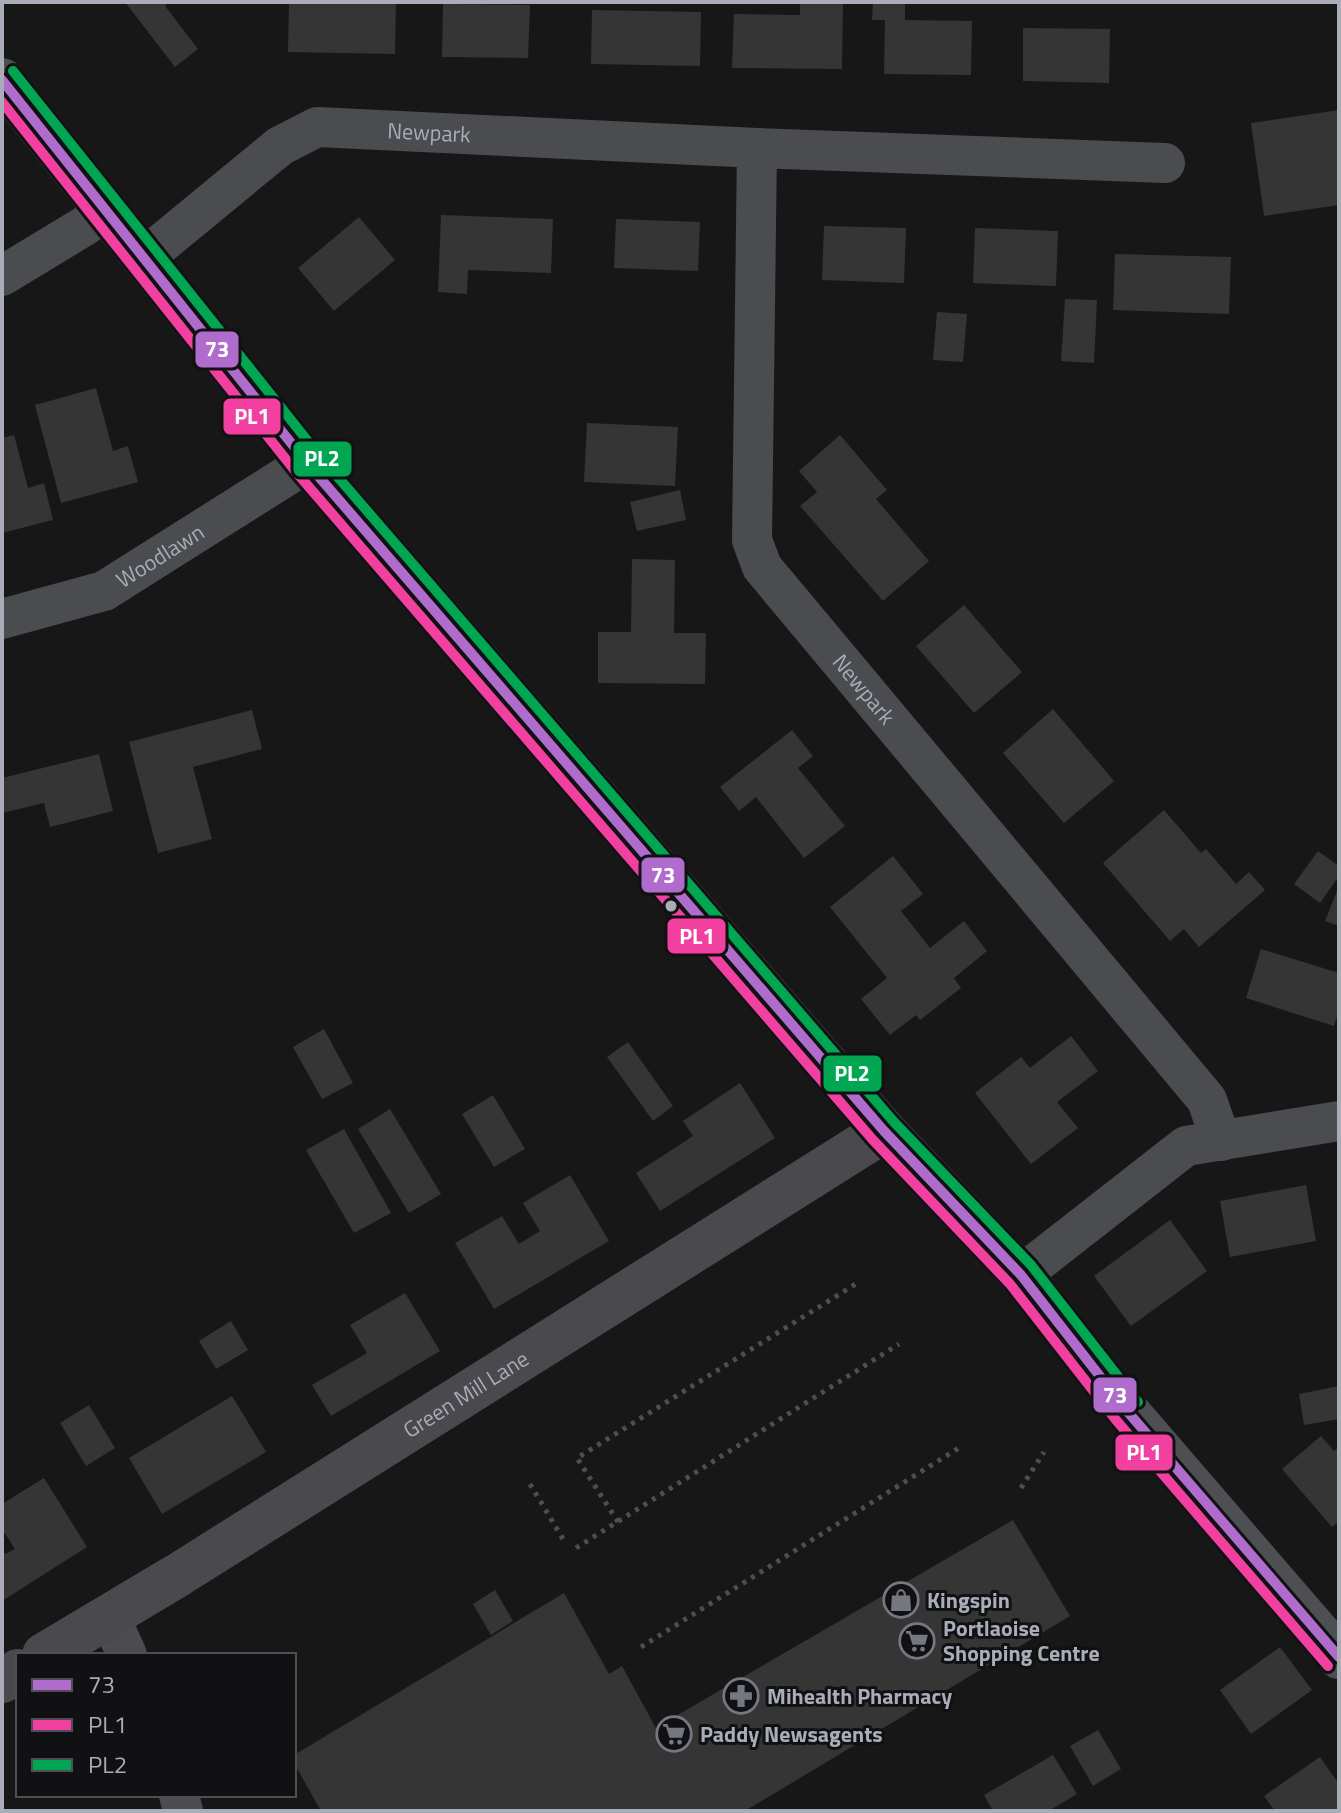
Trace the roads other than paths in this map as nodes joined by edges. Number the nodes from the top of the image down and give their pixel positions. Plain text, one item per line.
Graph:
1 (2, 80) edge
2 (757, 148) junction
3 (1165, 163) dead end
4 (104, 208) junction
5 (144, 258) junction
6 (2, 276) edge
7 (307, 463) junction
8 (2, 619) edge
9 (1339, 1121) edge
10 (884, 1131) junction
11 (1221, 1141) junction
12 (1021, 1275) junction
13 (109, 1615) junction
14 (47, 1653) edge
15 (126, 1653) edge
16 (1339, 1657) edge

1 - 4 main road
2 - 3 street, Newpark
2 - 5 street, Newpark
2 - 11 street, Newpark
4 - 5 main road
4 - 6 street
5 - 7 main road
7 - 8 street, Woodlawn
7 - 10 main road
9 - 11 street
10 - 12 main road
10 - 13 street, Green Mill Lane
11 - 12 street
12 - 16 main road
13 - 14 street, Green Mill Lane
13 - 15 street

